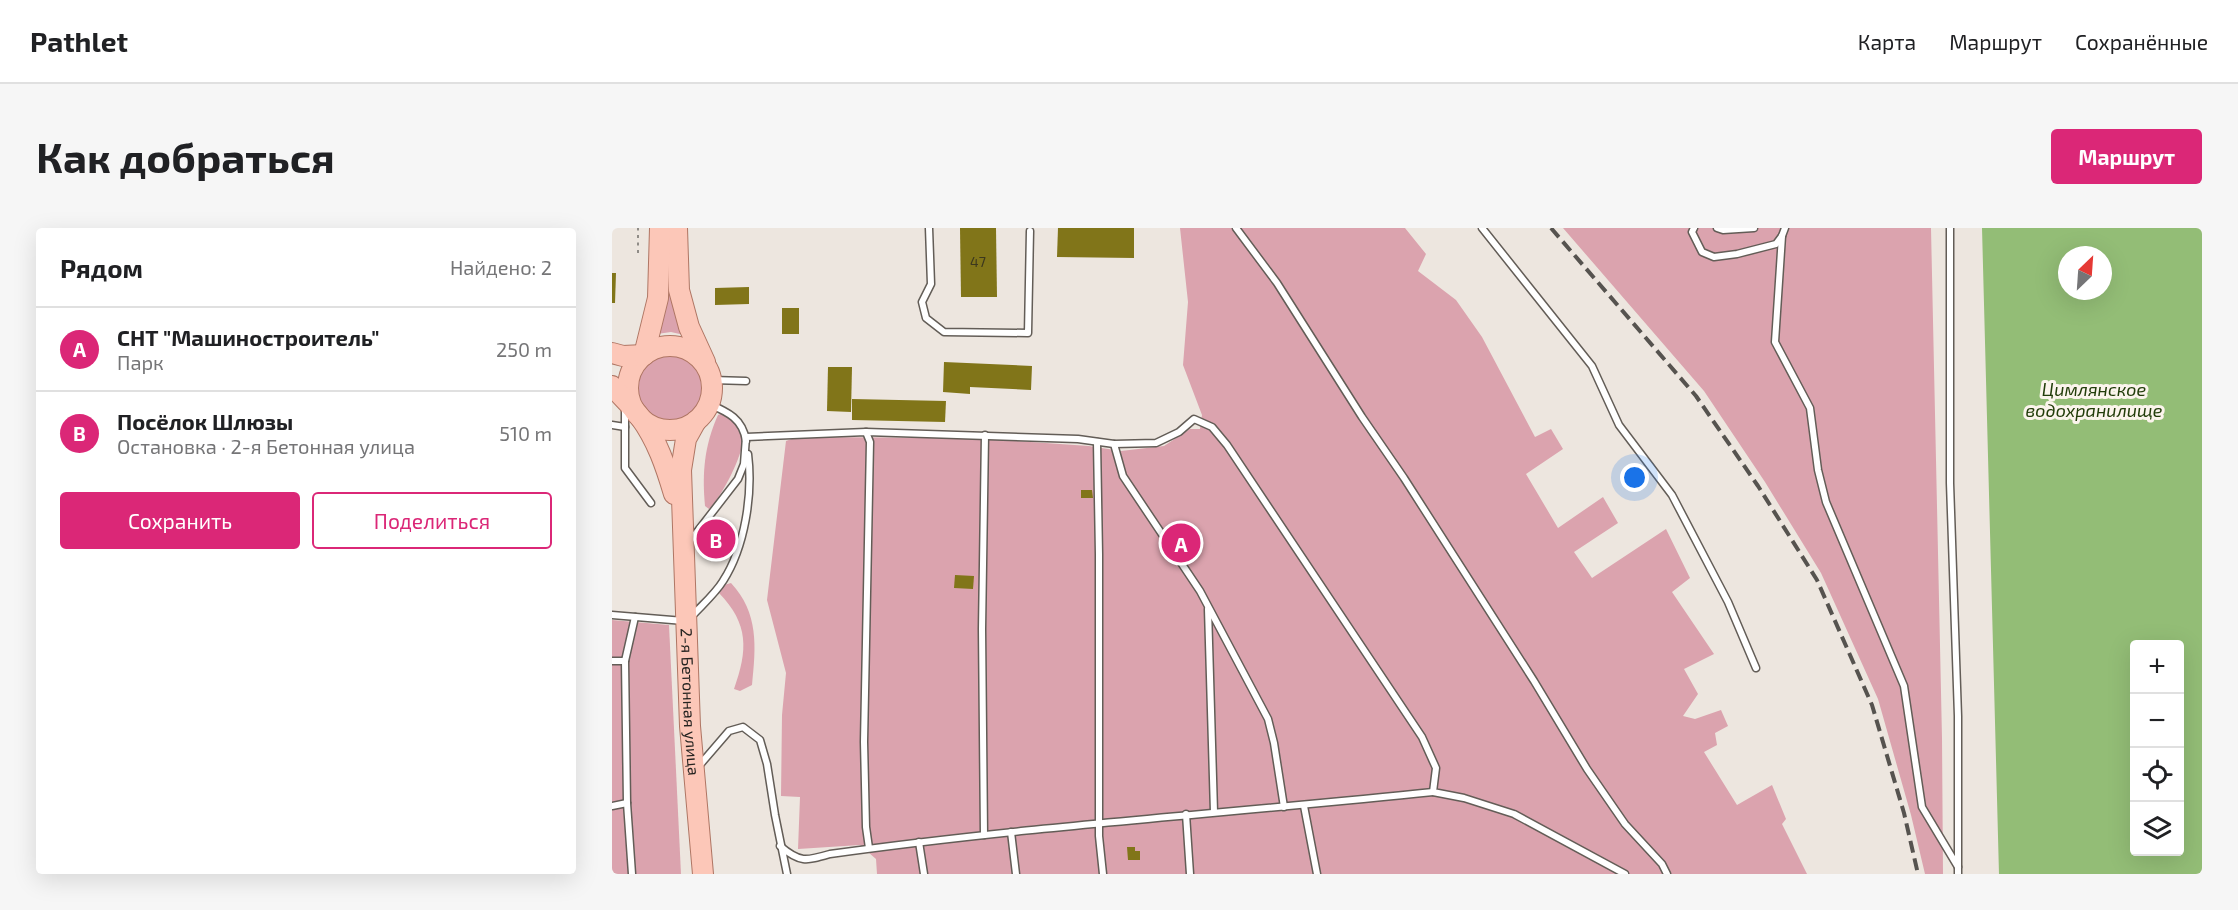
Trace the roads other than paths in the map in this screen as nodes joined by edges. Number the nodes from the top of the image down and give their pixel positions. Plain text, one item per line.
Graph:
1 (660, 228) edge
2 (677, 228) edge
3 (929, 228) edge
4 (1236, 228) edge
5 (1482, 228) edge
6 (1694, 228) edge
7 (1717, 228) edge
8 (1754, 228) edge
9 (1785, 228) edge
10 (1950, 228) edge
11 (1030, 231) dead end
12 (1782, 236) junction
13 (612, 353) edge
14 (644, 355) junction
15 (710, 374) junction
16 (746, 381) dead end
17 (618, 393) edge
18 (709, 404) junction
19 (696, 421) junction
20 (632, 422) junction
21 (612, 425) edge
22 (866, 432) junction
23 (985, 435) junction
24 (746, 437) junction
25 (1097, 442) junction
26 (1114, 444) junction
27 (651, 503) dead end
28 (684, 538) junction
29 (1208, 607) junction
30 (612, 615) edge
31 (635, 617) junction
32 (688, 621) junction
33 (612, 661) edge
34 (625, 662) junction
35 (1756, 668) dead end
36 (693, 772) junction
37 (1433, 792) junction
38 (627, 803) junction
39 (612, 806) edge
40 (1304, 806) junction
41 (1284, 807) junction
42 (1214, 812) junction
43 (1186, 814) junction
44 (1101, 823) junction
45 (1011, 831) junction
46 (984, 835) junction
47 (919, 842) junction
48 (780, 846) junction
49 (869, 848) junction
50 (1959, 870) edge
51 (632, 874) edge
52 (703, 874) edge
53 (787, 874) edge
54 (924, 874) edge
55 (1016, 874) edge
56 (1103, 874) edge
57 (1190, 874) edge
58 (1317, 874) edge
59 (1625, 874) edge
60 (1667, 874) edge

1 - 14 main road
2 - 15 main road
3 - 11 lane
4 - 60 lane
5 - 35 lane
6 - 12 lane
7 - 8 lane
9 - 12 lane
10 - 50 lane
12 - 50 lane
13 - 14 main road
14 - 15 main road
14 - 20 main road
15 - 16 lane
15 - 18 main road
17 - 20 main road
18 - 19 main road
18 - 24 lane
19 - 20 main road
19 - 28 main road, 2-я Бетонная улица
20 - 21 lane
20 - 27 lane
20 - 28 main road, 2-я Бетонная улица
22 - 23 lane
22 - 24 lane
22 - 49 lane
23 - 25 lane
23 - 46 lane
24 - 28 lane
24 - 32 lane
25 - 26 lane
25 - 44 lane
26 - 29 lane
26 - 37 lane
28 - 32 main road, 2-я Бетонная улица
29 - 41 lane
29 - 42 lane
30 - 31 lane
31 - 32 lane
31 - 34 lane
32 - 36 main road, 2-я Бетонная улица
33 - 34 lane
34 - 38 lane
36 - 48 lane
36 - 52 main road, 2-я Бетонная улица
37 - 40 lane
37 - 59 lane
38 - 39 lane
38 - 51 lane
40 - 41 lane
40 - 58 lane
41 - 42 lane
42 - 43 lane
43 - 44 lane
43 - 57 lane
44 - 45 lane
44 - 56 lane
45 - 46 lane
45 - 55 lane
46 - 47 lane
47 - 49 lane
47 - 54 lane
48 - 49 lane
48 - 53 lane

